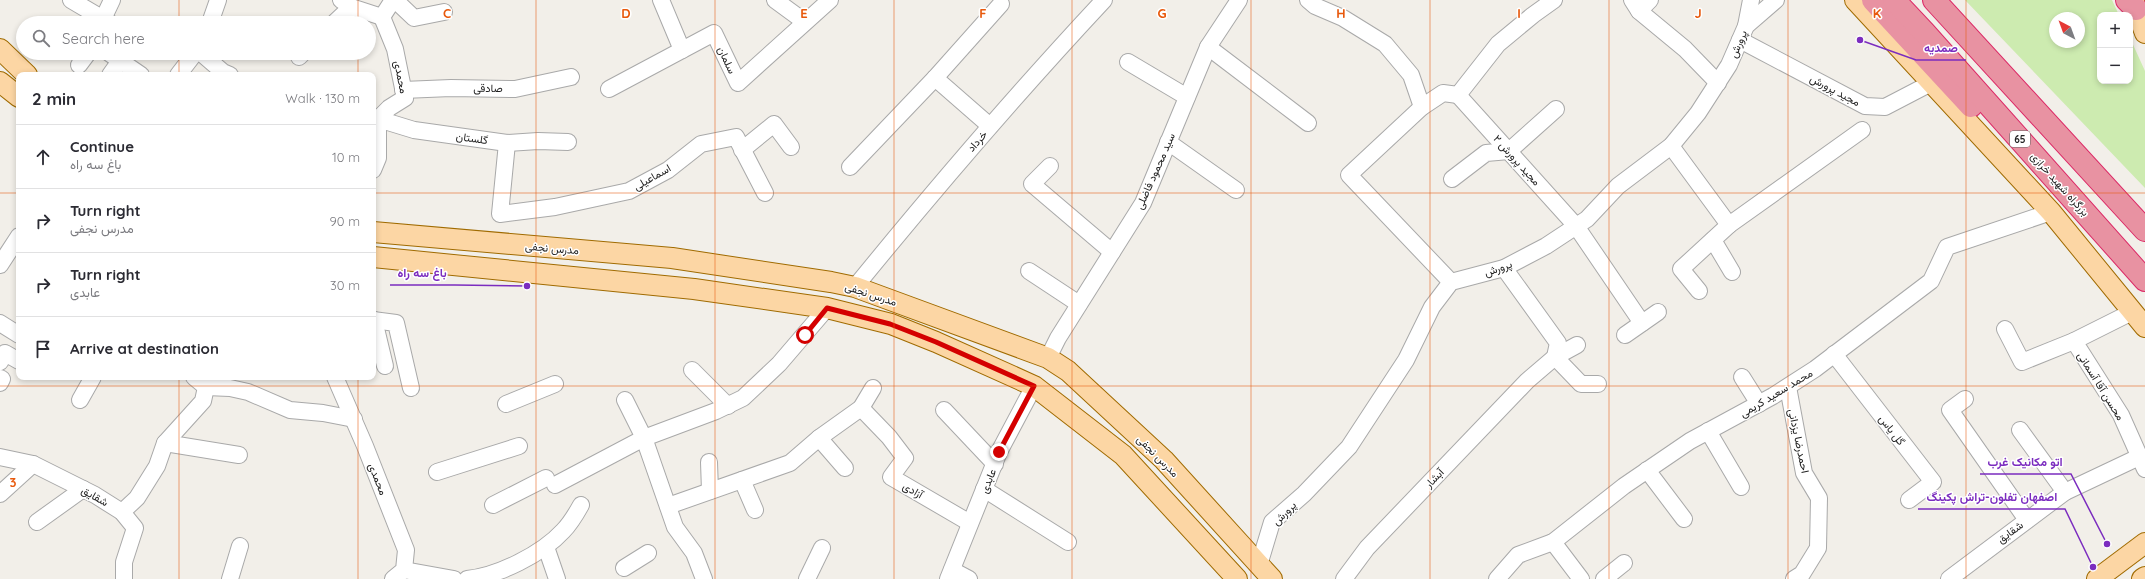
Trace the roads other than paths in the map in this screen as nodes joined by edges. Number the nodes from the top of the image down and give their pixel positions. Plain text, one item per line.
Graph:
1 (70, 0) edge
2 (112, 0) edge
3 (218, 0) edge
4 (394, 0) edge
5 (661, 0) edge
6 (775, 0) edge
7 (830, 0) edge
8 (1104, 0) edge
9 (1239, 0) edge
10 (1554, 0) edge
11 (1750, 0) edge
12 (1776, 0) edge
13 (1856, 0) edge
14 (1873, 0) edge
15 (1894, 0) edge
16 (1934, 0) edge
17 (1314, 2) edge
18 (2132, 3) edge
19 (346, 4) edge
20 (1001, 4) dead end
21 (1641, 4) edge
22 (444, 12) dead end
23 (97, 16) edge
24 (107, 16) edge
25 (212, 16) edge
26 (338, 16) edge
27 (382, 17) junction
28 (805, 22) junction
29 (1743, 33) junction
30 (2145, 33) edge
31 (1208, 47) junction
32 (0, 49) edge
33 (682, 50) junction
34 (113, 60) edge
35 (118, 60) edge
36 (190, 60) edge
37 (209, 60) edge
38 (1128, 62) dead end
39 (24, 72) edge
40 (111, 72) edge
41 (136, 72) edge
42 (180, 72) edge
43 (223, 72) edge
44 (571, 77) dead end
45 (935, 78) junction
46 (0, 82) edge
47 (1933, 82) junction
48 (1718, 83) junction
49 (609, 89) dead end
50 (403, 90) junction
51 (16, 95) edge
52 (1458, 95) junction
53 (1187, 97) junction
54 (1422, 107) junction
55 (1556, 110) dead end
56 (378, 119) junction
57 (1308, 123) dead end
58 (990, 126) junction
59 (1862, 130) dead end
60 (568, 142) dead end
61 (1168, 142) junction
62 (507, 143) junction
63 (1671, 146) junction
64 (791, 147) dead end
65 (742, 150) junction
66 (1509, 151) junction
67 (376, 163) edge
68 (1050, 166) dead end
69 (850, 167) dead end
70 (1452, 179) dead end
71 (1236, 190) dead end
72 (765, 193) dead end
73 (2051, 212) junction
74 (1729, 225) junction
75 (1576, 226) junction
76 (2145, 230) edge
77 (376, 232) edge
78 (1713, 240) junction
79 (2109, 240) junction
80 (16, 241) edge
81 (603, 252) junction
82 (1112, 252) junction
83 (376, 257) edge
84 (0, 265) edge
85 (1504, 268) junction
86 (1029, 271) dead end
87 (1732, 272) dead end
88 (2145, 280) edge
89 (603, 281) junction
90 (1451, 282) junction
91 (855, 287) junction
92 (1699, 291) dead end
93 (1079, 304) junction
94 (827, 308) junction
95 (1658, 312) dead end
96 (2139, 314) edge
97 (376, 320) edge
98 (0, 323) edge
99 (1642, 323) junction
100 (2145, 327) edge
101 (376, 328) edge
102 (2005, 329) dead end
103 (16, 333) edge
104 (1625, 335) dead end
105 (2074, 341) junction
106 (1577, 345) dead end
107 (1834, 354) junction
108 (1555, 357) junction
109 (1048, 358) junction
110 (16, 359) edge
111 (0, 362) edge
112 (385, 366) dead end
113 (692, 370) dead end
114 (1742, 377) dead end
115 (0, 378) edge
116 (91, 380) edge
117 (336, 380) edge
118 (210, 382) edge
119 (0, 383) edge
120 (556, 384) dead end
121 (1598, 384) dead end
122 (1034, 386) junction
123 (1788, 387) junction
124 (411, 388) dead end
125 (873, 388) dead end
126 (1965, 399) dead end
127 (80, 400) dead end
128 (625, 400) dead end
129 (506, 404) dead end
130 (1759, 404) junction
131 (728, 406) junction
132 (861, 408) junction
133 (944, 410) dead end
134 (354, 419) junction
135 (2020, 430) dead end
136 (1708, 432) junction
137 (644, 438) junction
138 (819, 438) junction
139 (165, 443) junction
140 (519, 446) dead end
141 (239, 455) dead end
142 (0, 457) edge
143 (708, 462) dead end
144 (2142, 463) edge
145 (33, 464) junction
146 (995, 464) junction
147 (845, 468) dead end
148 (1647, 470) junction
149 (437, 472) dead end
150 (742, 480) junction
151 (1741, 487) dead end
152 (83, 489) junction
153 (984, 489) junction
154 (710, 491) junction
155 (2065, 492) junction
156 (0, 494) edge
157 (1909, 500) dead end
158 (492, 505) dead end
159 (581, 505) dead end
160 (668, 506) junction
161 (755, 510) dead end
162 (122, 512) junction
163 (1684, 519) dead end
164 (2027, 520) junction
165 (37, 522) dead end
166 (970, 523) junction
167 (1068, 542) dead end
168 (1553, 542) junction
169 (2145, 543) edge
170 (240, 546) dead end
171 (546, 547) junction
172 (822, 548) dead end
173 (648, 553) dead end
174 (1624, 564) dead end
175 (624, 568) dead end
176 (1266, 572) edge
177 (950, 574) edge
178 (399, 575) edge
179 (2145, 577) edge
180 (484, 578) edge
181 (124, 579) edge
182 (230, 579) edge
183 (454, 579) edge
184 (467, 579) edge
185 (556, 579) edge
186 (704, 579) edge
187 (807, 579) edge
188 (969, 579) edge
189 (1237, 579) edge
190 (1344, 579) edge
191 (1498, 579) edge
192 (1581, 579) edge
193 (1604, 579) edge
194 (1794, 579) edge
195 (1949, 579) edge
196 (2097, 579) edge
197 (2142, 579) edge

1 - 23 street
2 - 24 street
3 - 25 street
4 - 22 street
4 - 27 street
5 - 33 street
6 - 28 street
7 - 28 street, سلمان
8 - 58 street, خرداد
9 - 31 street, سید محمود فاضلی
10 - 52 street
11 - 29 street
12 - 29 street, پرورش
13 - 47 main road
14 - 79 highway
15 - 79 highway, بزرگراه شهید خرازی / 65
16 - 76 highway
17 - 54 street
18 - 30 main road
19 - 26 street
19 - 27 street
20 - 45 street
21 - 48 street
27 - 50 street, محمدی
28 - 33 street, سلمان
29 - 47 street, مجید پرورش
29 - 48 street, پرورش
31 - 53 street, سید محمود فاضلی
31 - 57 street
32 - 39 main road
33 - 49 street, سلمان
34 - 40 street
35 - 41 street
36 - 42 street
37 - 43 street
38 - 53 street
44 - 50 street, صادقی
45 - 58 street
45 - 69 street
46 - 51 main road
47 - 73 main road
48 - 63 street, پرورش
50 - 56 street, محمدی
52 - 54 street
52 - 66 street, مجید پرورش ۲
53 - 61 street, سید محمود فاضلی
54 - 90 street
55 - 66 street
56 - 62 street, گلستان
56 - 67 street
58 - 91 street, خرداد
59 - 74 street
60 - 62 street, گلستان
61 - 71 street
61 - 82 street, سید محمود فاضلی
62 - 65 street, اسماعیلی
63 - 74 street
63 - 75 street, پرورش
64 - 65 street
65 - 72 street, اسماعیلی
66 - 70 street
66 - 75 street, مجید پرورش ۲
68 - 82 street
73 - 96 main road
73 - 107 street, محمد سعید کریمی
74 - 78 street
75 - 85 street, پرورش
75 - 99 street, مجید پرورش ۲
77 - 81 main road, مدرس نجفی
78 - 87 street
78 - 92 street
79 - 88 highway, بزرگراه شهید خرازی / 65
80 - 84 street
81 - 89 main road
81 - 91 main road, مدرس نجفی
82 - 93 street, سید محمود فاضلی
83 - 89 main road, مدرس نجفی
85 - 90 street, پرورش
85 - 108 street
86 - 93 street
89 - 94 main road, مدرس نجفی
90 - 176 street, پرورش
91 - 109 main road, مدرس نجفی
93 - 109 street, سید محمود فاضلی
94 - 122 main road, مدرس نجفی
94 - 131 street
95 - 99 street
96 - 100 main road
96 - 105 street, محسن آقا آسمانی
97 - 124 street
98 - 103 street
99 - 104 street
101 - 112 street
102 - 105 street
105 - 144 street, محسن آقا آسمانی
106 - 108 street, آبشار
107 - 123 street, محمد سعید کریمی
107 - 157 street, گل یاس
108 - 121 street
108 - 190 street, آبشار
109 - 176 main road, مدرس نجفی
110 - 111 street
113 - 131 street
114 - 130 street
115 - 119 street
116 - 127 street
117 - 134 street, محمدی
118 - 134 street
118 - 139 street
120 - 129 street
122 - 146 street, عابدی
122 - 189 main road, مدرس نجفی
123 - 130 street, محمد سعید کریمی
123 - 194 street, احمدرضا یزدانی
125 - 132 street
126 - 164 street
128 - 137 street
130 - 136 street, محمد سعید کریمی
131 - 137 street
132 - 138 street
132 - 166 street, آزادی
133 - 146 street
134 - 178 street, محمدی
135 - 155 street
136 - 148 street, محمد سعید کریمی
136 - 151 street
137 - 158 street
137 - 160 street
138 - 147 street
138 - 150 street
139 - 141 street
139 - 162 street
140 - 149 street
142 - 145 street, شقایق
143 - 154 street
144 - 155 street, شقایق
145 - 152 street, شقایق
145 - 156 street
146 - 153 street, عابدی
148 - 163 street
148 - 168 street, محمد سعید کریمی
150 - 154 street
150 - 161 street
152 - 162 street, شقایق
152 - 165 street
153 - 166 street, عابدی
153 - 167 street
154 - 160 street
155 - 164 street, شقایق
159 - 171 street
160 - 186 street
162 - 181 street, شقایق
164 - 195 street, شقایق
166 - 177 street, عابدی
168 - 191 street, محمد سعید کریمی
168 - 192 street
169 - 196 main road
170 - 182 street
171 - 180 street
171 - 185 street
172 - 187 street
173 - 175 street
174 - 193 street
177 - 188 street
178 - 183 street
179 - 197 main road
180 - 184 street

